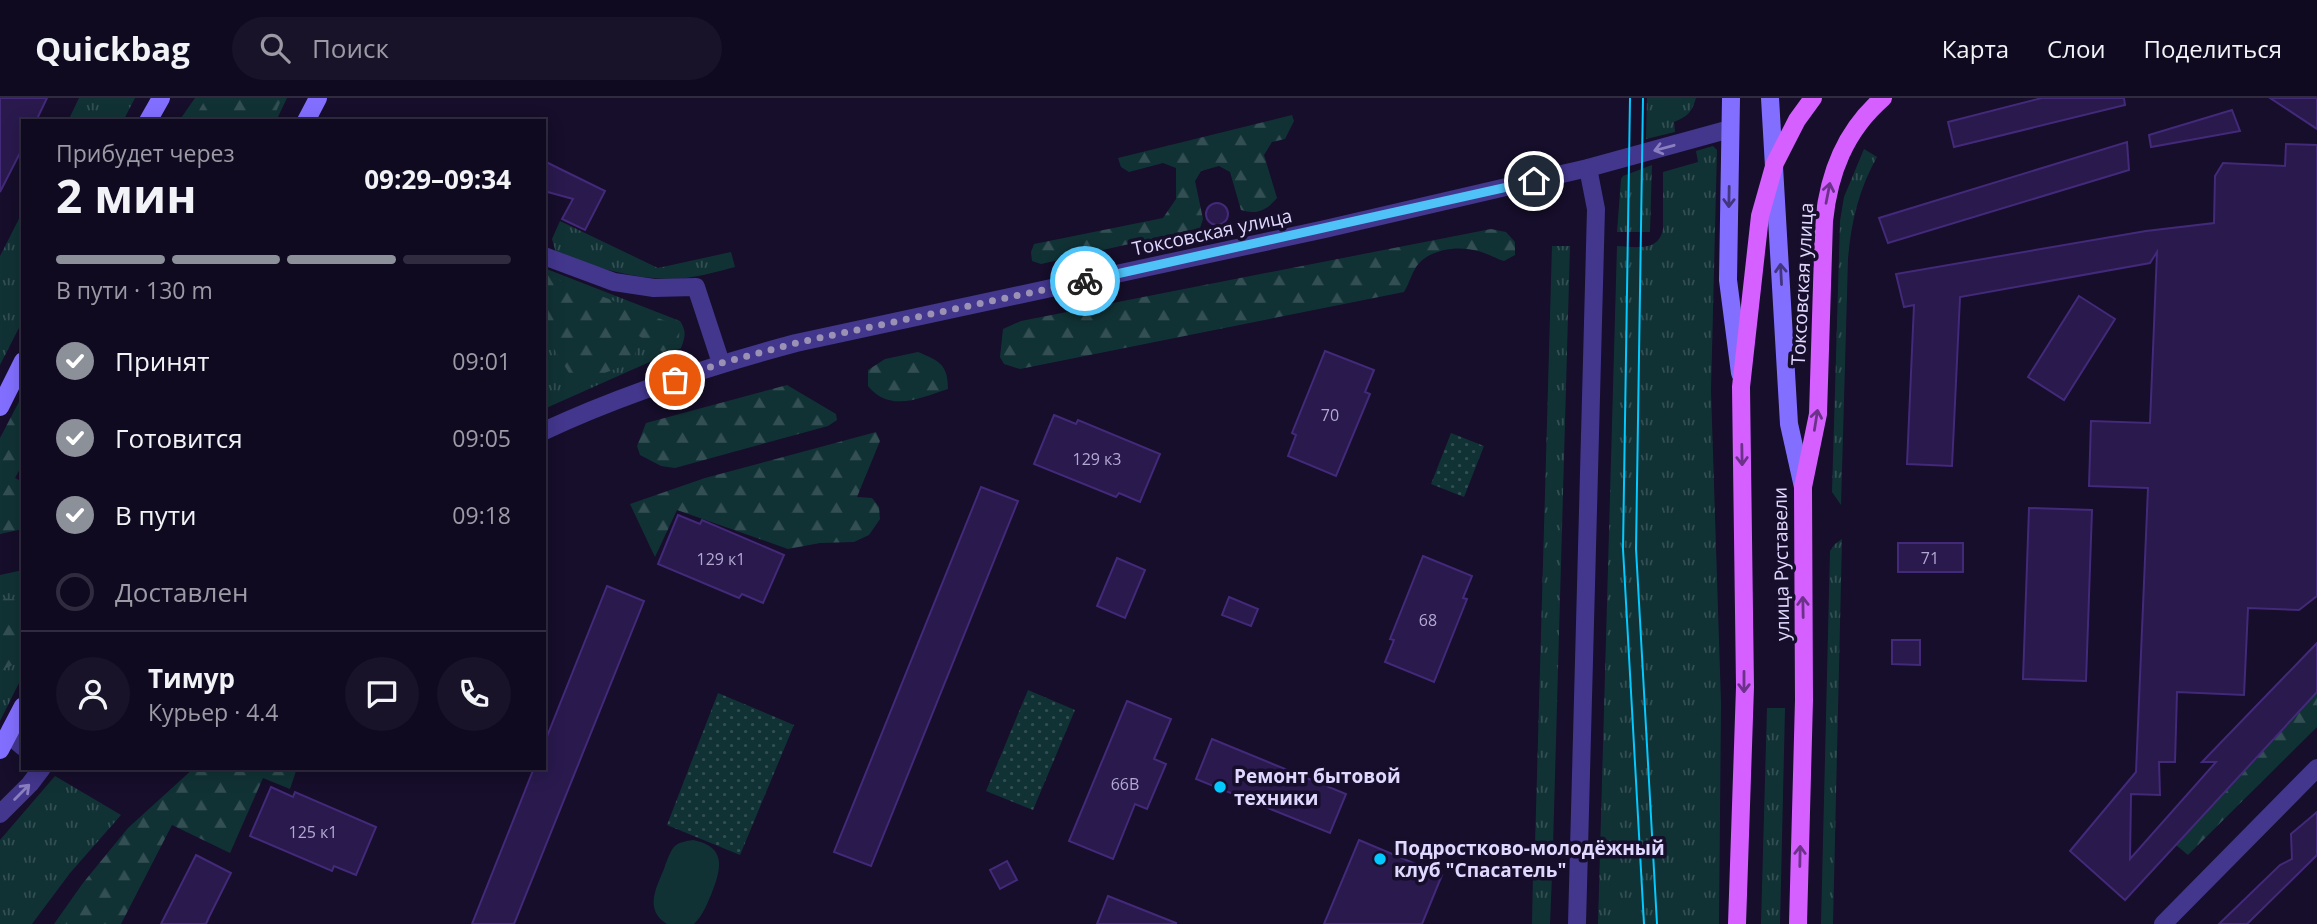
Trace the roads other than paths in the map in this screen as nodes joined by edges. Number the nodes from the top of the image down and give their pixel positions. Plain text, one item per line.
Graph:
1 (161, 98) edge
2 (318, 98) edge
3 (1731, 98) edge
4 (1770, 98) edge
5 (1813, 98) edge
6 (1883, 98) edge
7 (149, 119) edge
8 (307, 119) edge
9 (1730, 129) junction
10 (1775, 163) junction
11 (1588, 168) junction
12 (546, 257) edge
13 (721, 363) junction
14 (21, 365) edge
15 (1741, 387) junction
16 (0, 407) edge
17 (546, 429) edge
18 (1803, 487) junction
19 (21, 710) edge
20 (11, 729) junction
21 (21, 745) edge
22 (0, 750) edge
23 (2317, 768) edge
24 (40, 770) edge
25 (0, 814) edge
26 (1577, 924) edge
27 (1737, 924) edge
28 (1798, 924) edge
29 (2163, 924) edge

1 - 7 main road
2 - 8 main road
3 - 9 main road, улица Руставели
4 - 10 main road, улица Руставели
5 - 10 main road
18 -> 6 main road, Токсовская улица
9 -> 11 street, Токсовская улица
9 -> 15 main road, улица Руставели
10 - 15 main road, улица Руставели
18 -> 10 main road, улица Руставели
11 - 13 street, Токсовская улица
11 - 26 street
12 - 13 street
13 - 17 street, Токсовская улица
14 - 16 main road
15 -> 27 main road, улица Руставели
28 -> 18 main road, улица Руставели
19 - 20 main road
20 - 21 street
20 - 22 main road
23 - 29 street
25 -> 24 street

